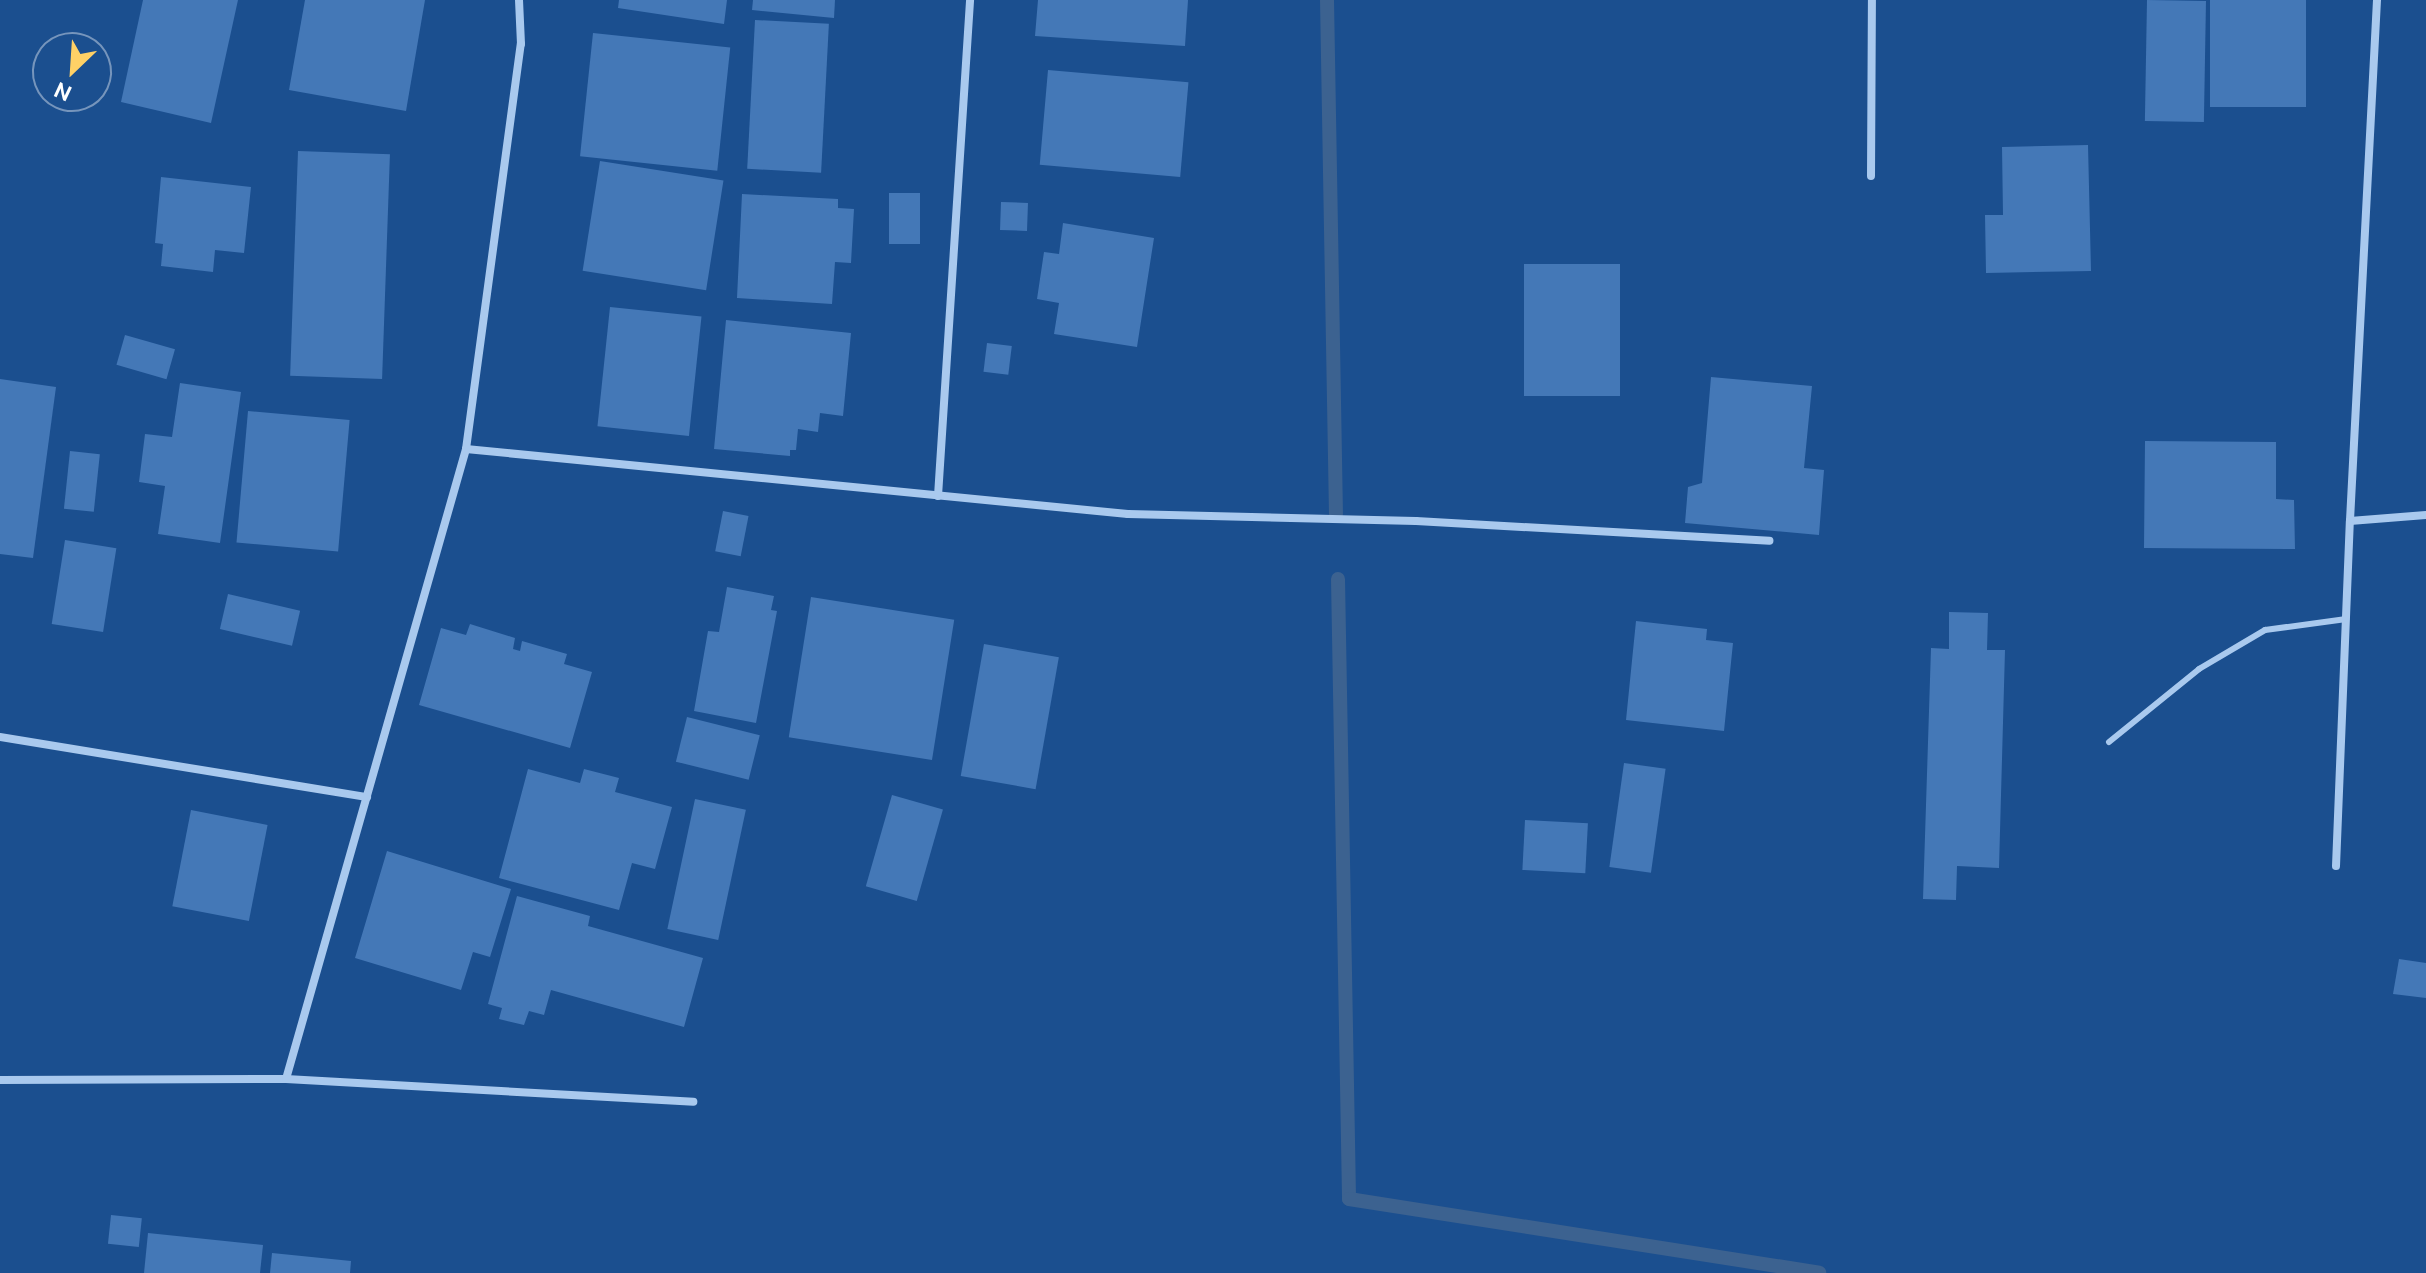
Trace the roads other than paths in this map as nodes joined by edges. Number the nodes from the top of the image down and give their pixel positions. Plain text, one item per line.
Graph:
1 (519, 0) edge
2 (970, 0) edge
3 (1872, 0) edge
4 (2377, 0) edge
5 (1871, 176) dead end
6 (466, 449) junction
7 (938, 496) junction
8 (2426, 515) edge
9 (2350, 521) junction
10 (1769, 541) dead end
11 (2346, 619) junction
12 (0, 737) edge
13 (2109, 742) dead end
14 (367, 797) junction
15 (2336, 866) dead end
16 (286, 1079) junction
17 (0, 1080) edge
18 (693, 1102) dead end

1 - 6 street
2 - 7 street
3 - 5 street
4 - 9 street
6 - 7 street
6 - 14 street
7 - 10 street
8 - 9 street
9 - 11 street
11 - 13 lane
11 - 15 street
12 - 14 street
14 - 16 street
16 - 17 street
16 - 18 street

